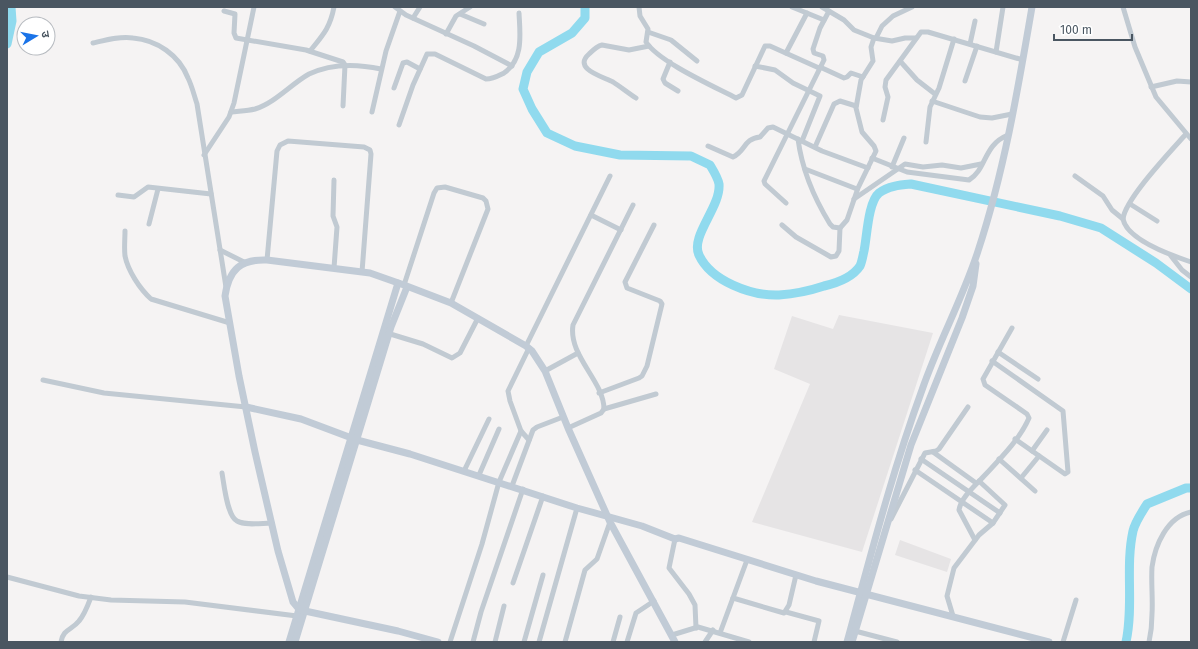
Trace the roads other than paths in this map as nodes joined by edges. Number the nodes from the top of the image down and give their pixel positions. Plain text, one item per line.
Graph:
1 (254, 7) edge
2 (334, 7) edge
3 (395, 7) edge
4 (420, 7) edge
5 (470, 7) edge
6 (639, 7) edge
7 (792, 7) edge
8 (822, 7) edge
9 (912, 7) edge
10 (1003, 7) edge
11 (1032, 7) edge
12 (1037, 7) edge
13 (1123, 7) edge
14 (905, 8) edge
15 (802, 9) edge
16 (224, 10) dead end
17 (400, 11) junction
18 (829, 11) junction
19 (519, 13) dead end
20 (808, 13) junction
21 (460, 14) junction
22 (413, 18) junction
23 (824, 20) junction
24 (975, 20) dead end
25 (484, 24) dead end
26 (648, 32) junction
27 (446, 34) junction
28 (875, 38) junction
29 (916, 38) junction
30 (954, 39) junction
31 (248, 41) junction
32 (93, 43) dead end
33 (970, 44) junction
34 (649, 46) junction
35 (976, 46) junction
36 (310, 51) junction
37 (996, 52) junction
38 (786, 53) junction
39 (1023, 60) junction
40 (697, 61) dead end
41 (900, 61) junction
42 (670, 62) junction
43 (345, 65) junction
44 (512, 66) junction
45 (755, 66) junction
46 (820, 68) junction
47 (381, 69) junction
48 (420, 69) junction
49 (863, 77) junction
50 (965, 81) dead end
51 (1191, 82) edge
52 (1151, 87) junction
53 (394, 88) dead end
54 (809, 90) junction
55 (678, 91) dead end
56 (936, 94) junction
57 (636, 98) dead end
58 (932, 101) junction
59 (343, 106) dead end
60 (856, 106) junction
61 (231, 112) junction
62 (372, 112) dead end
63 (1012, 114) junction
64 (883, 120) dead end
65 (399, 125) dead end
66 (787, 134) junction
67 (1186, 134) junction
68 (1008, 135) junction
69 (904, 138) dead end
70 (1191, 139) edge
71 (800, 140) junction
72 (926, 142) dead end
73 (708, 146) dead end
74 (815, 147) junction
75 (204, 155) junction
76 (872, 158) junction
77 (981, 164) junction
78 (1002, 166) junction
79 (868, 168) junction
80 (895, 168) junction
81 (805, 169) junction
82 (610, 176) dead end
83 (1075, 176) dead end
84 (334, 180) dead end
85 (158, 189) junction
86 (857, 189) junction
87 (211, 194) junction
88 (118, 195) dead end
89 (854, 199) junction
90 (786, 203) dead end
91 (1130, 204) junction
92 (633, 205) dead end
93 (591, 215) junction
94 (1123, 219) junction
95 (1157, 221) dead end
96 (149, 224) dead end
97 (654, 225) dead end
98 (782, 225) dead end
99 (840, 228) junction
100 (621, 230) junction
101 (125, 231) dead end
102 (220, 250) junction
103 (978, 252) junction
104 (1170, 254) junction
105 (267, 260) junction
106 (244, 262) junction
107 (1191, 262) edge
108 (334, 268) junction
109 (362, 272) junction
110 (1191, 277) edge
111 (403, 285) junction
112 (226, 288) junction
113 (451, 302) junction
114 (478, 318) junction
115 (230, 323) junction
116 (1012, 328) dead end
117 (386, 333) junction
118 (528, 347) junction
119 (998, 352) junction
120 (578, 353) junction
121 (992, 362) junction
122 (545, 371) junction
123 (1038, 379) dead end
124 (43, 380) dead end
125 (599, 393) junction
126 (656, 394) dead end
127 (246, 407) junction
128 (968, 407) dead end
129 (604, 409) junction
130 (563, 417) junction
131 (489, 419) dead end
132 (568, 428) junction
133 (498, 429) dead end
134 (1047, 430) dead end
135 (521, 431) junction
136 (354, 438) junction
137 (1015, 439) junction
138 (530, 440) junction
139 (1032, 451) junction
140 (933, 452) junction
141 (1039, 456) junction
142 (921, 459) junction
143 (999, 459) junction
144 (915, 470) junction
145 (464, 471) junction
146 (222, 473) dead end
147 (479, 476) junction
148 (1021, 478) junction
149 (499, 482) junction
150 (978, 482) junction
151 (512, 486) junction
152 (523, 489) junction
153 (1036, 491) dead end
154 (969, 492) junction
155 (543, 496) junction
156 (963, 501) junction
157 (577, 508) junction
158 (1191, 512) edge
159 (1000, 513) junction
160 (609, 519) junction
161 (993, 522) junction
162 (272, 523) junction
163 (887, 527) junction
164 (675, 539) junction
165 (975, 540) junction
166 (747, 560) junction
167 (543, 575) dead end
168 (796, 575) junction
169 (7, 577) edge
170 (513, 583) dead end
171 (863, 594) junction
172 (91, 597) junction
173 (733, 598) junction
174 (1076, 600) dead end
175 (654, 601) junction
176 (504, 606) dead end
177 (300, 612) junction
178 (786, 612) junction
179 (953, 616) junction
180 (620, 617) dead end
181 (696, 628) junction
182 (713, 630) junction
183 (855, 631) junction
184 (720, 633) junction
185 (672, 635) junction
186 (61, 642) edge
187 (289, 642) edge
188 (294, 642) edge
189 (437, 642) edge
190 (450, 642) edge
191 (473, 642) edge
192 (495, 642) edge
193 (524, 642) edge
194 (539, 642) edge
195 (565, 642) edge
196 (613, 642) edge
197 (627, 642) edge
198 (675, 642) edge
199 (705, 642) edge
200 (749, 642) edge
201 (814, 642) edge
202 (847, 642) edge
203 (852, 642) edge
204 (897, 642) edge
205 (1049, 642) edge
206 (1063, 642) edge
207 (1149, 642) edge

1 - 31 street
2 - 36 street
3 - 17 street
4 - 22 street
5 - 21 street
6 - 26 street
7 - 15 street
8 - 18 street
9 - 14 street
10 - 37 street
11 - 39 street
12 - 78 street
13 - 52 street
14 - 28 street
15 - 20 street
16 - 31 street
17 - 22 street
17 - 47 street
18 - 23 street
18 - 28 street
19 - 44 street
20 - 23 street
20 - 38 street
21 - 25 street
21 - 27 street
22 - 27 street
23 - 46 street
24 - 33 street
26 - 34 street
26 - 40 street
27 - 44 street
28 - 29 street
28 - 49 street
29 - 30 street
29 - 41 street
30 - 33 street
30 - 56 street
31 - 36 street
31 - 61 street
32 - 75 street
33 - 35 street
34 - 42 street
34 - 57 street
35 - 37 street
35 - 50 street
36 - 43 street
37 - 39 street
38 - 45 street
38 - 46 street
39 - 63 street
41 - 56 street
41 - 64 street
42 - 45 street
42 - 55 street
43 - 47 street
43 - 59 street
43 - 61 street
44 - 48 street
45 - 54 street
46 - 49 street
46 - 54 street
47 - 62 street
48 - 53 street
48 - 65 street
49 - 60 street
51 - 52 street
52 - 67 street
54 - 66 street
54 - 71 street
56 - 58 street
58 - 63 street
58 - 72 street
60 - 74 street
60 - 76 street
61 - 75 street
63 - 68 street
66 - 71 street
66 - 73 street
66 - 90 street
67 - 70 street
67 - 91 street
68 - 77 street
68 - 78 street
69 - 80 street
71 - 74 street
71 - 81 street
74 - 79 street
75 - 87 street
76 - 79 street
76 - 80 street
77 - 80 street
77 - 80 street
78 - 103 street
79 - 86 street
80 - 89 street
81 - 86 street
81 - 99 street
82 - 93 street
83 - 94 street
84 - 108 street
85 - 87 street
85 - 88 street
85 - 96 street
86 - 89 street
87 - 102 street
89 - 99 street
91 - 94 street
91 - 95 street
92 - 100 street
93 - 100 street
93 - 118 street
94 - 104 street
97 - 125 street
98 - 99 street
100 - 120 street
101 - 115 street
102 - 106 street
102 - 112 street
103 - 163 street
103 - 171 street
104 - 107 street
104 - 110 street
105 - 106 street
105 - 108 street
105 - 109 street
106 - 112 street
108 - 109 street
109 - 111 street
111 - 113 street
111 - 113 street
111 - 117 street
112 - 115 street
113 - 114 street
114 - 117 street
114 - 118 street
115 - 127 street
116 - 119 street
117 - 136 street
118 - 122 street
118 - 135 street
119 - 121 street
119 - 123 street
120 - 122 street
120 - 125 street
121 - 137 street
121 - 141 street
122 - 130 street
124 - 127 street
125 - 129 street
126 - 129 street
127 - 136 street
127 - 162 street
128 - 140 street
129 - 132 street
130 - 132 street
130 - 138 street
131 - 145 street
132 - 160 street
133 - 147 street
134 - 139 street
135 - 138 street
135 - 149 street
136 - 145 street
136 - 177 street
137 - 139 street
137 - 143 street
138 - 151 street
139 - 141 street
140 - 142 street
140 - 150 street
141 - 148 street
142 - 144 street
142 - 154 street
143 - 148 street
143 - 150 street
144 - 156 street
144 - 163 street
145 - 147 street
146 - 162 street
147 - 149 street
148 - 153 street
149 - 151 street
149 - 190 street
150 - 154 street
150 - 159 street
151 - 152 street
152 - 155 street
152 - 191 street
154 - 156 street
154 - 159 street
155 - 157 street
155 - 170 street
156 - 161 street
156 - 165 street
157 - 160 street
157 - 194 street
158 - 207 street
159 - 161 street
160 - 164 street
160 - 175 street
160 - 195 street
161 - 165 street
162 - 177 street
163 - 171 street
164 - 166 street
164 - 181 street
165 - 179 street
166 - 168 street
166 - 173 street
167 - 193 street
168 - 171 street
168 - 178 street
169 - 172 street
171 - 179 street
171 - 183 street
171 - 202 street
172 - 177 street
172 - 186 street
173 - 178 street
173 - 184 street
174 - 206 street
175 - 185 street
175 - 197 street
176 - 192 street
177 - 187 street
177 - 188 street
177 - 189 street
178 - 201 street
179 - 205 street
180 - 196 street
181 - 182 street
181 - 185 street
182 - 184 street
182 - 199 street
183 - 203 street
183 - 204 street
184 - 200 street
185 - 198 street

